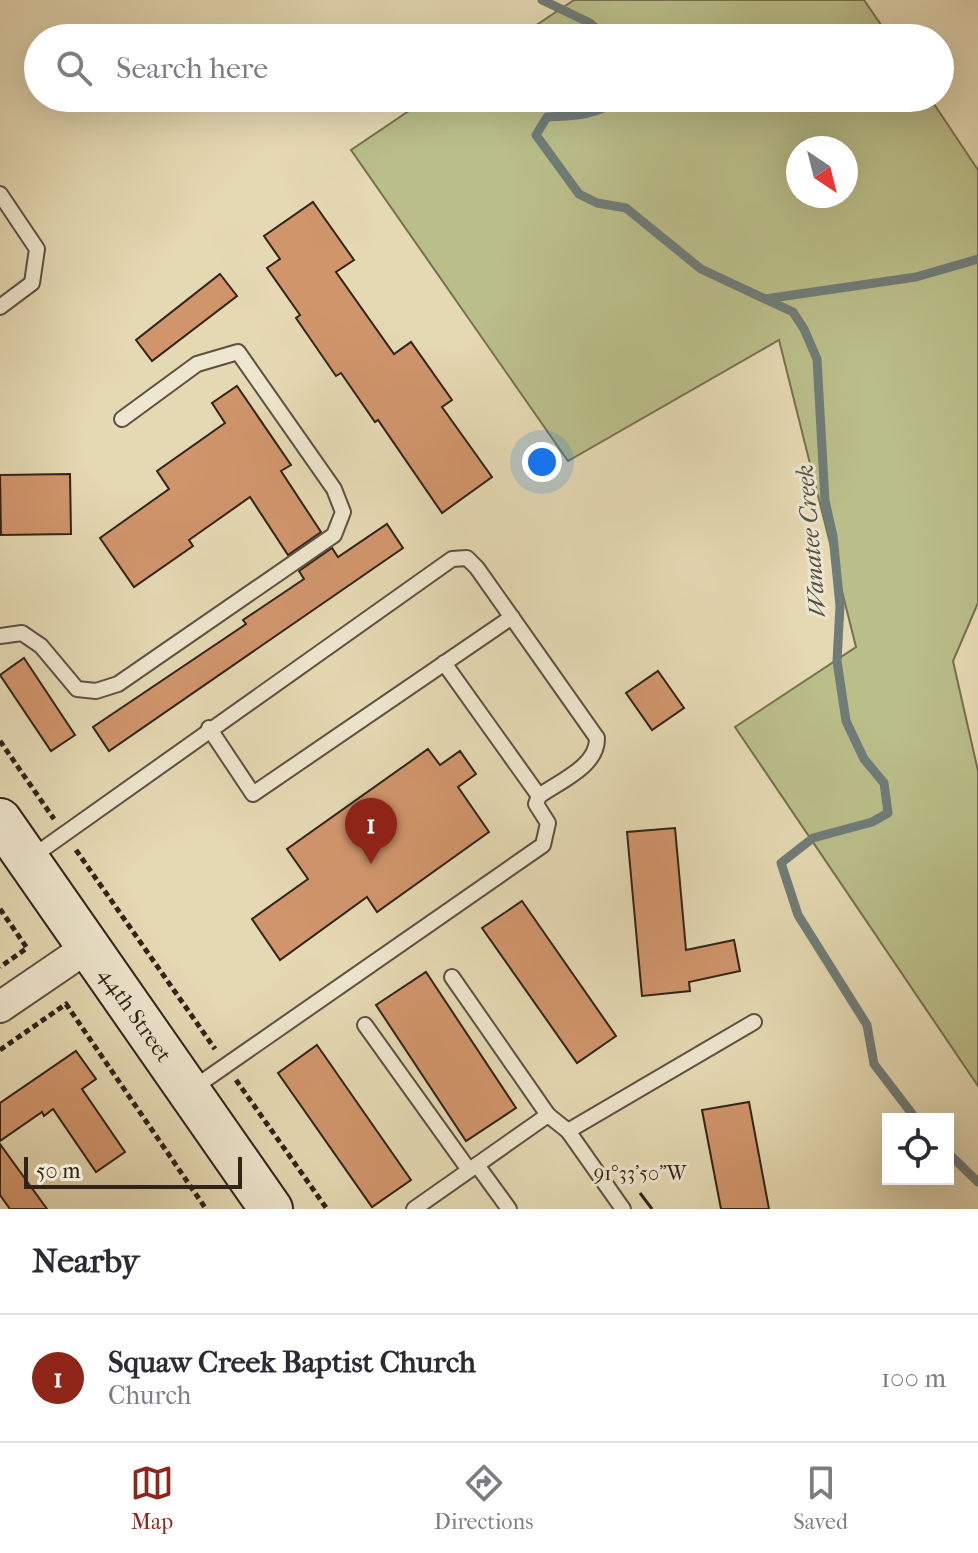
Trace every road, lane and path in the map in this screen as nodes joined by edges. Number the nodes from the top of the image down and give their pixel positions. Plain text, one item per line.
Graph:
1 (0, 194) edge
2 (0, 307) edge
3 (122, 419) dead end
4 (512, 617) junction
5 (0, 636) edge
6 (444, 663) junction
7 (209, 728) junction
8 (0, 741) edge
9 (539, 796) junction
10 (0, 820) edge
11 (65, 834) junction
12 (28, 860) junction
13 (0, 909) edge
14 (88, 947) junction
15 (0, 967) edge
16 (452, 977) dead end
17 (0, 1007) edge
18 (754, 1022) dead end
19 (365, 1025) dead end
20 (0, 1050) edge
21 (226, 1066) junction
22 (189, 1092) junction
23 (548, 1115) junction
24 (568, 1131) junction
25 (473, 1168) junction
26 (206, 1209) edge
27 (271, 1209) edge
28 (327, 1209) edge
29 (414, 1209) edge
30 (509, 1209) edge
31 (623, 1209) edge

1 - 2 lane
3 - 5 lane
4 - 6 lane
4 - 7 lane
4 - 9 lane
6 - 7 lane
6 - 9 lane
7 - 11 lane
8 - 11 path
9 - 21 lane
10 - 12 street, 44th Street
11 - 12 lane
11 - 21 path
12 - 14 street, 44th Street
13 - 15 path
14 - 17 street
14 - 22 street, 44th Street
16 - 23 lane
18 - 24 lane
19 - 25 lane
20 - 26 path
21 - 22 lane
21 - 28 path
22 - 27 street, 44th Street
23 - 24 lane
23 - 25 lane
24 - 31 lane
25 - 29 lane
25 - 30 lane

